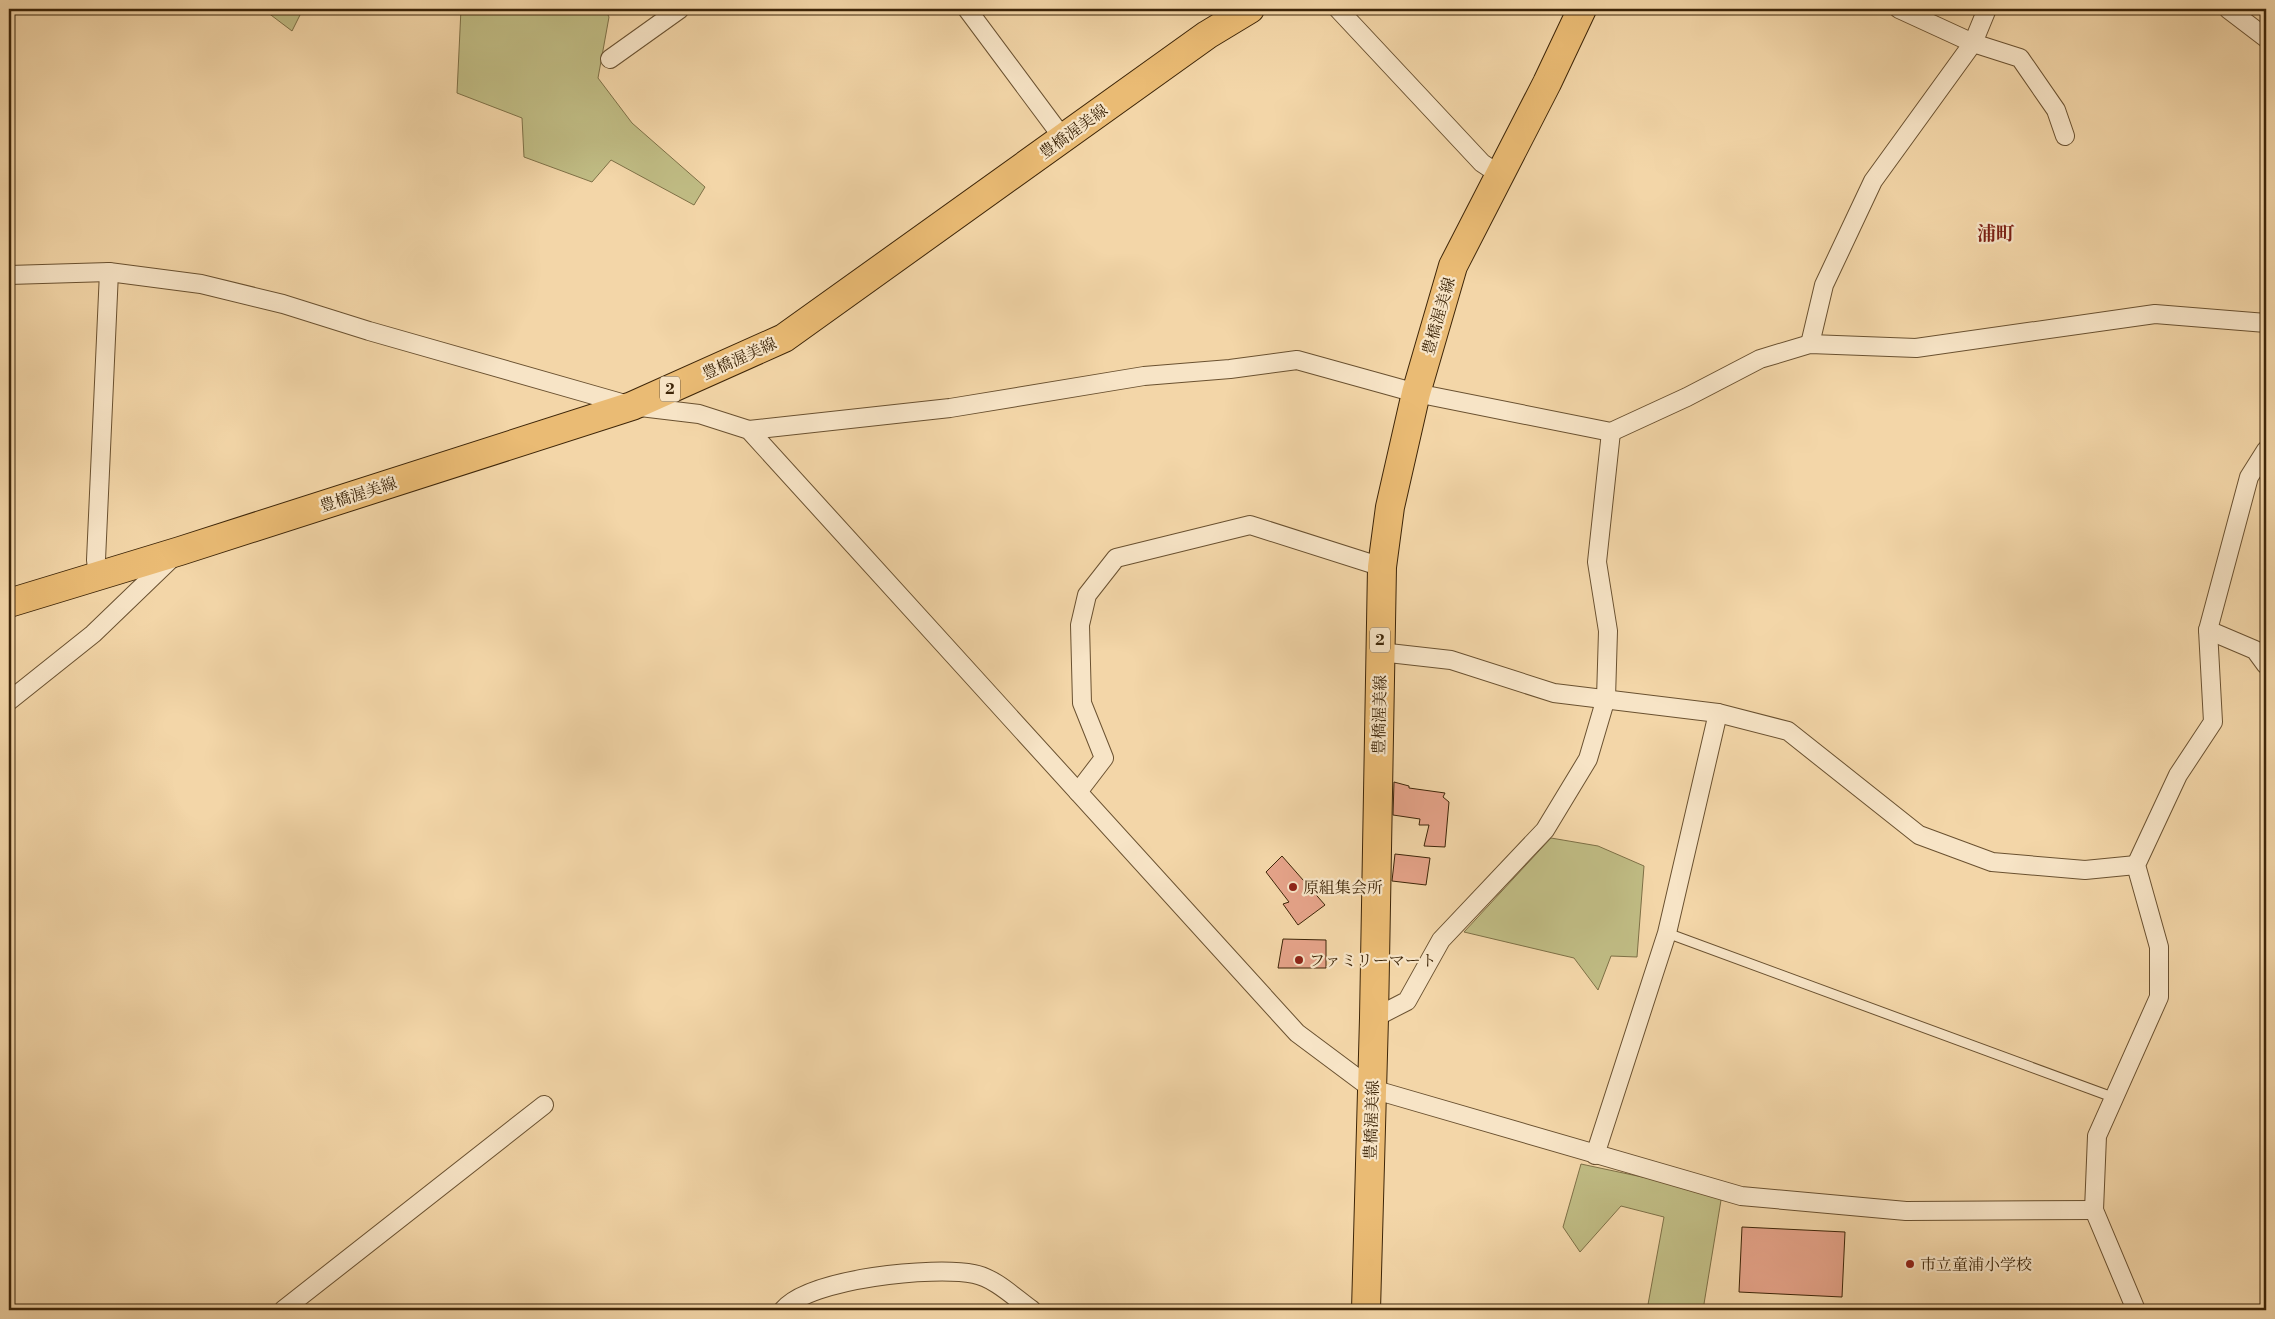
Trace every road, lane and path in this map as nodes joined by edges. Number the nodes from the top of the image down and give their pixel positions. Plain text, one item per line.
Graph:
1 (680, 9) edge
2 (966, 9) edge
3 (1250, 9) edge
4 (1338, 9) edge
5 (1582, 9) edge
6 (1899, 9) edge
7 (1988, 9) edge
8 (2228, 9) edge
9 (2266, 38) edge
10 (1973, 43) junction
11 (610, 59) dead end
12 (2065, 136) dead end
13 (1063, 138) junction
14 (1500, 175) junction
15 (109, 272) junction
16 (9, 275) edge
17 (2266, 323) edge
18 (1810, 344) junction
19 (1416, 393) junction
20 (632, 406) junction
21 (749, 430) junction
22 (1611, 432) junction
23 (2266, 450) edge
24 (180, 551) junction
25 (1382, 567) junction
26 (98, 575) junction
27 (9, 603) edge
28 (2208, 630) junction
29 (1380, 652) junction
30 (2266, 665) edge
31 (1606, 698) junction
32 (9, 701) edge
33 (1718, 713) junction
34 (1078, 792) junction
35 (2136, 865) junction
36 (1667, 933) junction
37 (1374, 1018) junction
38 (1372, 1089) junction
39 (2115, 1098) junction
40 (544, 1105) dead end
41 (1594, 1155) junction
42 (2094, 1210) junction
43 (284, 1310) edge
44 (783, 1310) edge
45 (1032, 1310) edge
46 (1366, 1310) edge
47 (2136, 1310) edge

1 - 11 street
2 - 13 street
3 - 13 main road, 豊橋渥美線 / 2
4 - 14 street
5 - 14 main road, 豊橋渥美線 / 2
6 - 10 street
7 - 10 street
8 - 9 street
10 - 12 street
10 - 18 street
13 - 20 main road, 豊橋渥美線 / 2
14 - 19 main road, 豊橋渥美線 / 2
15 - 16 street
15 - 20 street
15 - 26 street
17 - 18 street
18 - 22 street
19 - 21 street
19 - 22 street
19 - 25 main road, 豊橋渥美線 / 2
20 - 21 street
20 - 24 main road, 豊橋渥美線 / 2
21 - 34 street
22 - 31 street
23 - 28 street
24 - 26 main road, 豊橋渥美線 / 2
24 - 32 street
25 - 29 main road, 豊橋渥美線 / 2
25 - 34 street
26 - 27 main road, 豊橋渥美線 / 2
28 - 30 street
28 - 35 street
29 - 31 street
29 - 37 main road, 豊橋渥美線 / 2
31 - 33 street
31 - 37 street
33 - 35 street
33 - 36 street
34 - 38 street
35 - 39 street
36 - 39 lane
36 - 41 street
37 - 38 main road, 豊橋渥美線 / 2
38 - 41 street
38 - 46 main road, 豊橋渥美線 / 2
39 - 42 street
40 - 43 street
41 - 42 street
42 - 47 street
44 - 45 street

